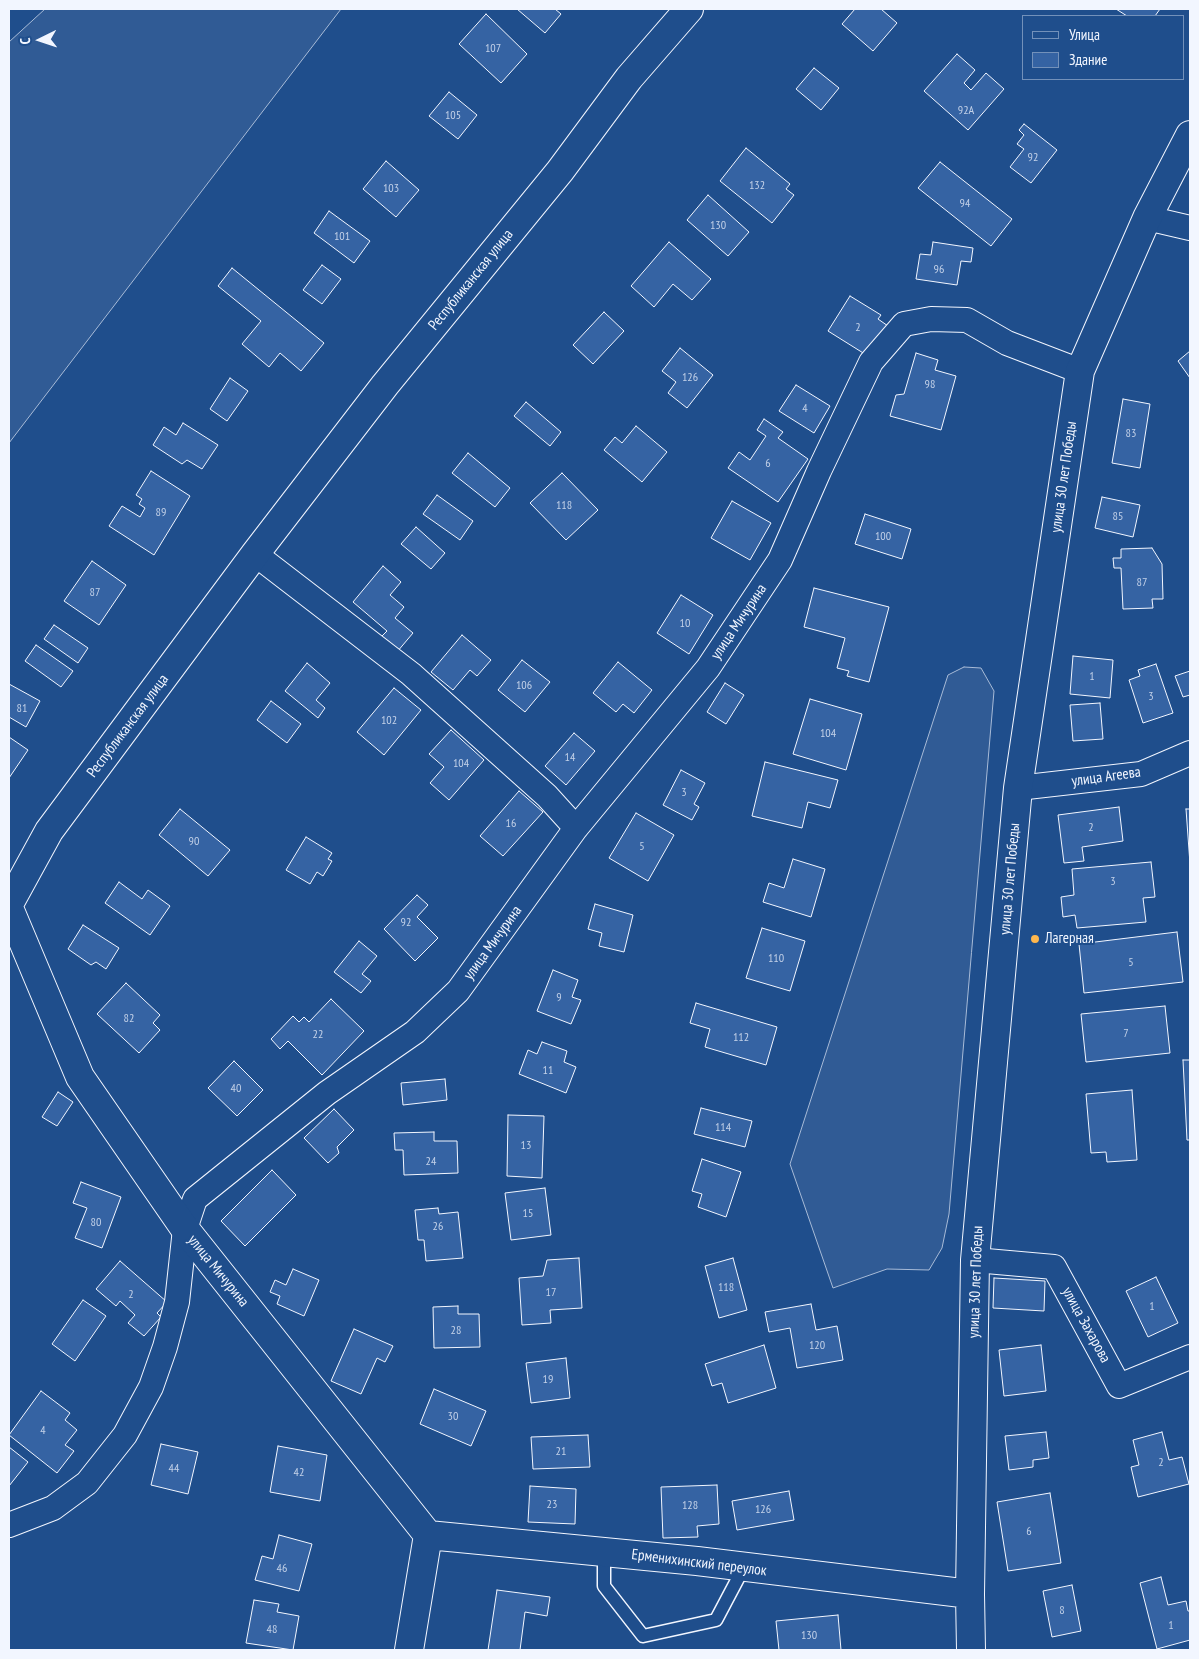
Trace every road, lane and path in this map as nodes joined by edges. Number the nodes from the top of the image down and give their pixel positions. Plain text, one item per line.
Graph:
1 (689, 9) edge
2 (1190, 135) edge
3 (1147, 218) junction
4 (1190, 228) edge
5 (1080, 371) junction
6 (255, 554) junction
7 (1190, 753) edge
8 (1018, 788) junction
9 (576, 828) junction
10 (9, 906) edge
11 (185, 1229) junction
12 (975, 1260) junction
13 (1190, 1357) edge
14 (9, 1525) edge
15 (428, 1535) junction
16 (604, 1552) junction
17 (744, 1567) junction
18 (970, 1594) junction
19 (409, 1650) edge
20 (971, 1650) edge

1 - 6 street, Республиканская улица
2 - 3 street, улица 30 лет Победы
3 - 4 street
3 - 5 street, улица 30 лет Победы
5 - 8 street, улица 30 лет Победы
5 - 9 street, улица Мичурина
6 - 9 street
6 - 10 street, Республиканская улица
7 - 8 street, улица Агеева
8 - 12 street, улица 30 лет Победы
9 - 11 street, улица Мичурина
10 - 11 street
11 - 14 street
11 - 15 street, улица Мичурина
12 - 13 street, улица Захарова
12 - 18 street, улица 30 лет Победы
15 - 16 street, Ерменихинский переулок
15 - 19 street
16 - 17 street, Ерменихинский переулок
16 - 17 lane
17 - 18 street, Ерменихинский переулок
18 - 20 street, улица 30 лет Победы

